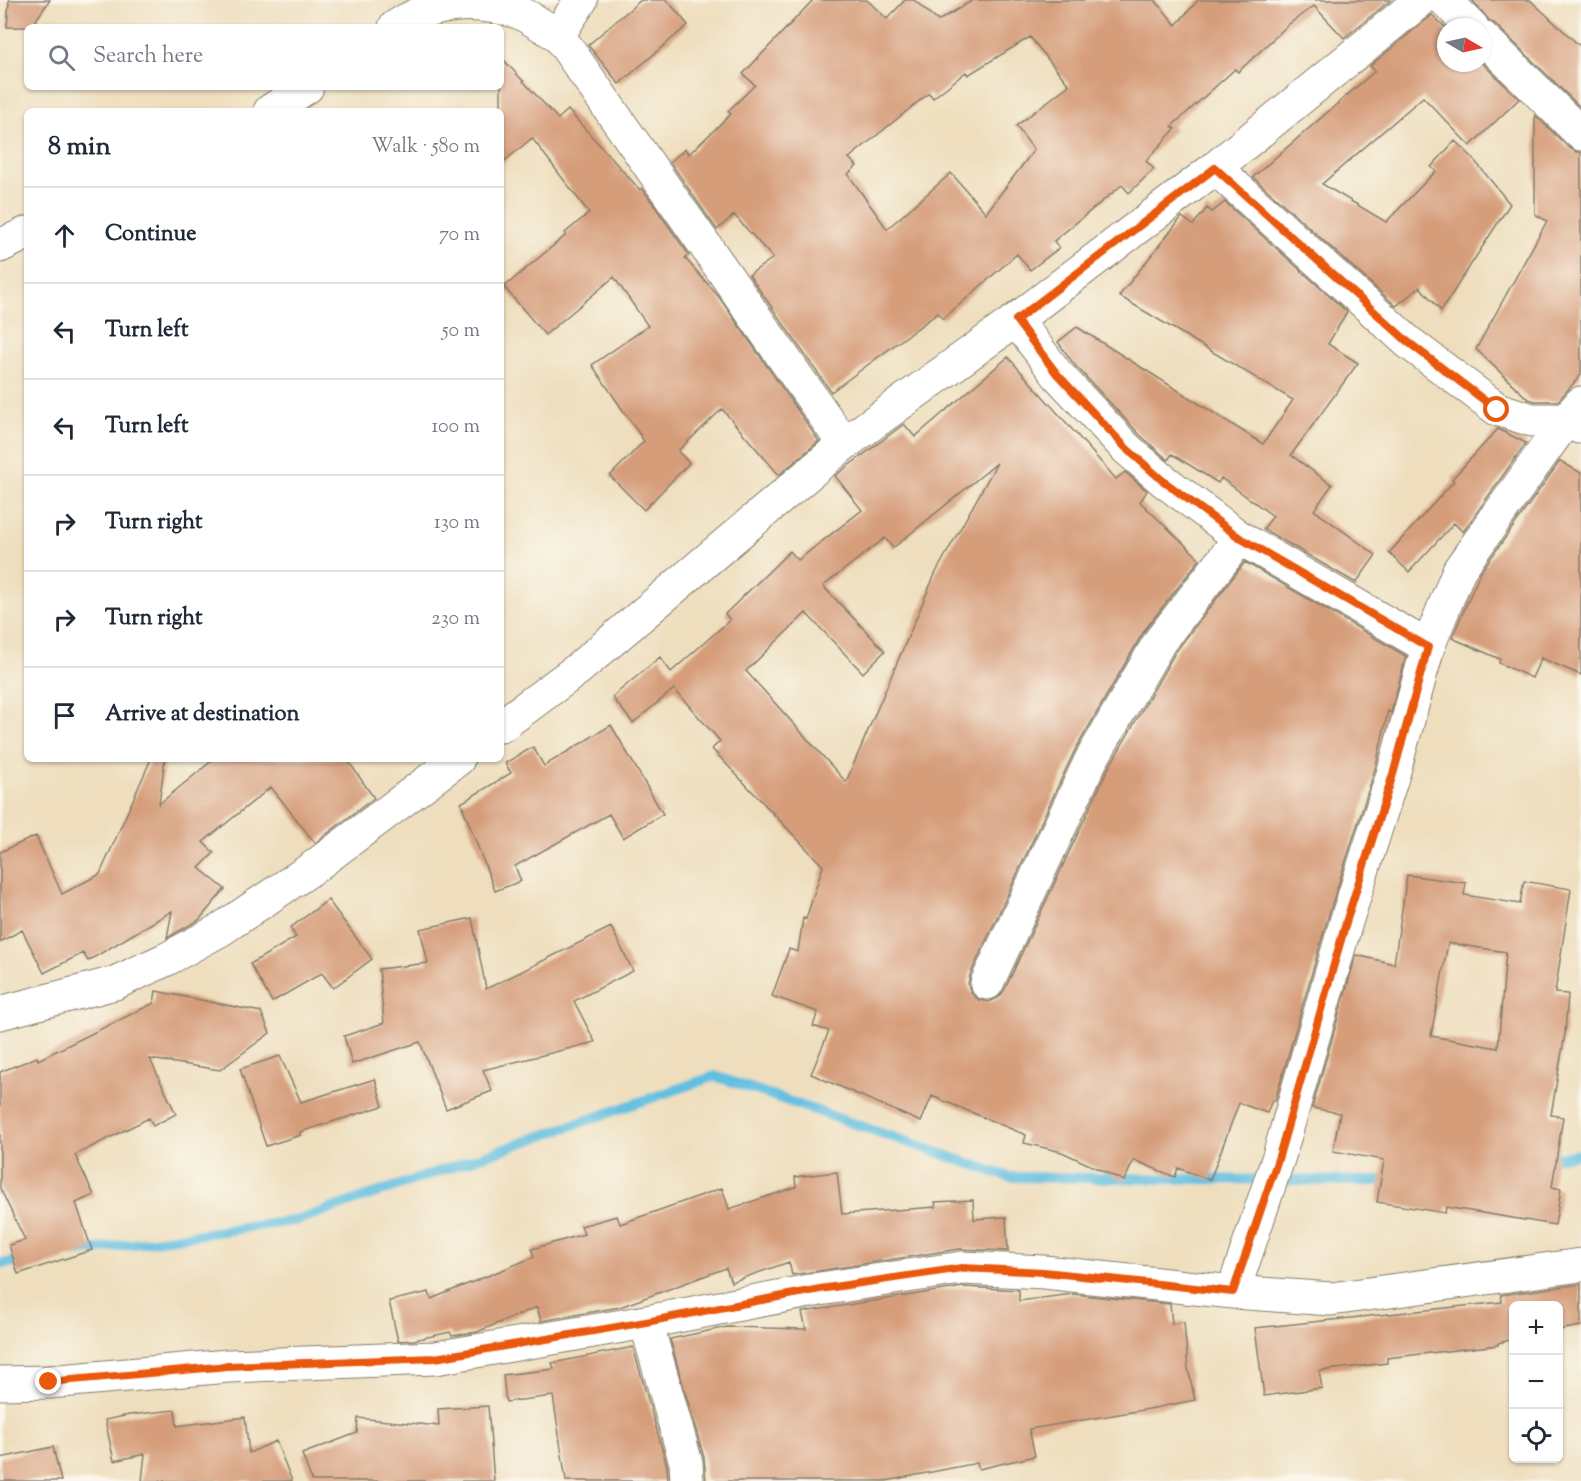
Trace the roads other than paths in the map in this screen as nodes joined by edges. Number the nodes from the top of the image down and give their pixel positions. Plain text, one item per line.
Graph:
1 (581, 0) edge
2 (1421, 0) edge
3 (1445, 0) edge
4 (1463, 18) edge
5 (400, 24) edge
6 (558, 35) junction
7 (1491, 46) edge
8 (302, 90) edge
9 (275, 108) edge
10 (1581, 134) edge
11 (1215, 168) junction
12 (24, 234) edge
13 (0, 246) edge
14 (1016, 320) junction
15 (1576, 417) edge
16 (844, 444) junction
17 (1240, 538) junction
18 (1428, 647) junction
19 (504, 724) edge
20 (454, 762) edge
21 (987, 983) dead end
22 (0, 1013) edge
23 (1581, 1265) edge
24 (1233, 1292) junction
25 (646, 1322) junction
26 (0, 1383) edge
27 (687, 1481) edge

1 - 6 street
2 - 11 street
3 - 4 street
5 - 6 street
6 - 16 street
7 - 10 street
8 - 9 street
11 - 14 street
11 - 15 street
12 - 13 street
14 - 16 street
14 - 17 street
15 - 18 street
16 - 19 street
17 - 18 street
17 - 21 street
18 - 24 street
20 - 22 street
23 - 24 street
24 - 25 street
25 - 26 street
25 - 27 street

